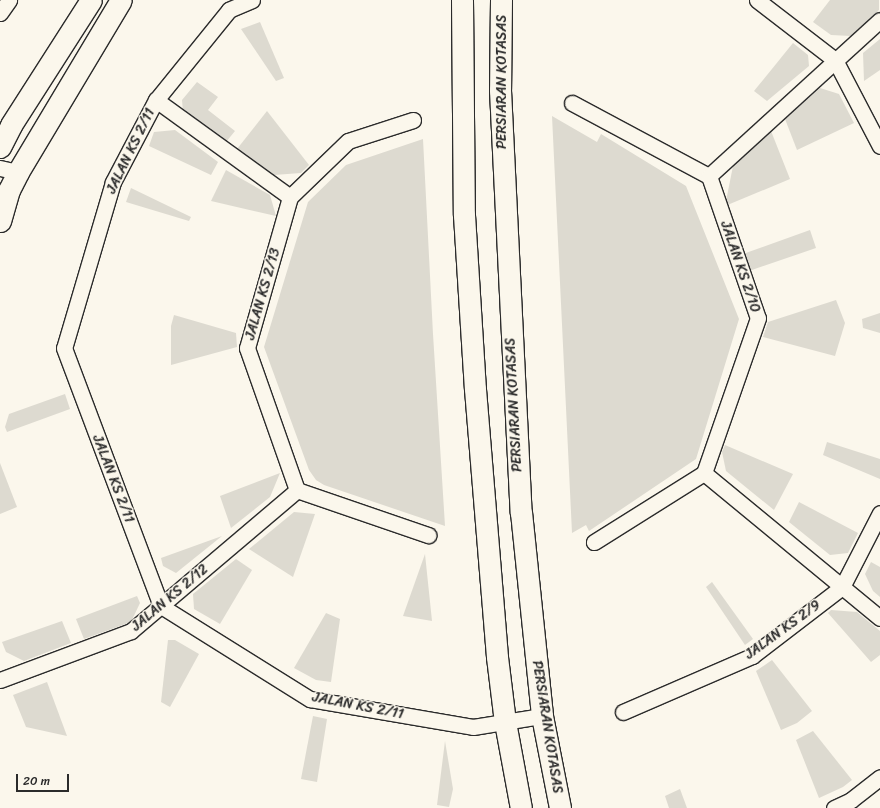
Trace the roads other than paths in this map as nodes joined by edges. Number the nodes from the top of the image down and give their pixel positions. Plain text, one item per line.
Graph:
1 (9, 0) edge
2 (91, 0) edge
3 (121, 0) edge
4 (252, 0) edge
5 (502, 0) edge
6 (757, 0) edge
7 (461, 1) edge
8 (229, 5) edge
9 (0, 13) edge
10 (880, 20) edge
11 (835, 60) junction
12 (156, 100) junction
13 (572, 103) dead end
14 (413, 120) dead end
15 (880, 146) edge
16 (0, 147) edge
17 (9, 170) edge
18 (709, 176) junction
19 (290, 197) junction
20 (1, 211) edge
21 (704, 473) junction
22 (297, 490) junction
23 (880, 513) edge
24 (428, 535) dead end
25 (594, 542) dead end
26 (842, 587) junction
27 (161, 606) junction
28 (880, 618) edge
29 (0, 680) edge
30 (623, 712) dead end
31 (542, 716) junction
32 (505, 722) junction
33 (880, 777) edge
34 (854, 804) edge
35 (521, 808) edge
36 (560, 808) edge
37 (834, 808) edge

1 - 9 street
2 - 16 main road
3 - 17 main road
4 - 8 street, JALAN KS 2/11
5 - 31 main road, PERSIARAN KOTASAS
6 - 11 street
7 - 32 main road
8 - 12 street, JALAN KS 2/11
10 - 11 street
11 - 15 street
11 - 18 street
12 - 19 street
12 - 27 street, JALAN KS 2/11
13 - 18 street
14 - 19 street
17 - 20 main road
18 - 21 street, JALAN KS 2/10
19 - 22 street, JALAN KS 2/13
21 - 25 street
21 - 26 street
22 - 24 street
22 - 27 street, JALAN KS 2/12
23 - 26 street, JALAN KS 2/9
26 - 28 street
26 - 30 street, JALAN KS 2/9
27 - 29 street, JALAN KS 2/12
27 - 32 street, JALAN KS 2/11
31 - 32 street, JALAN KS 2/11
31 - 36 main road, PERSIARAN KOTASAS
32 - 35 main road
33 - 34 street
34 - 37 street

